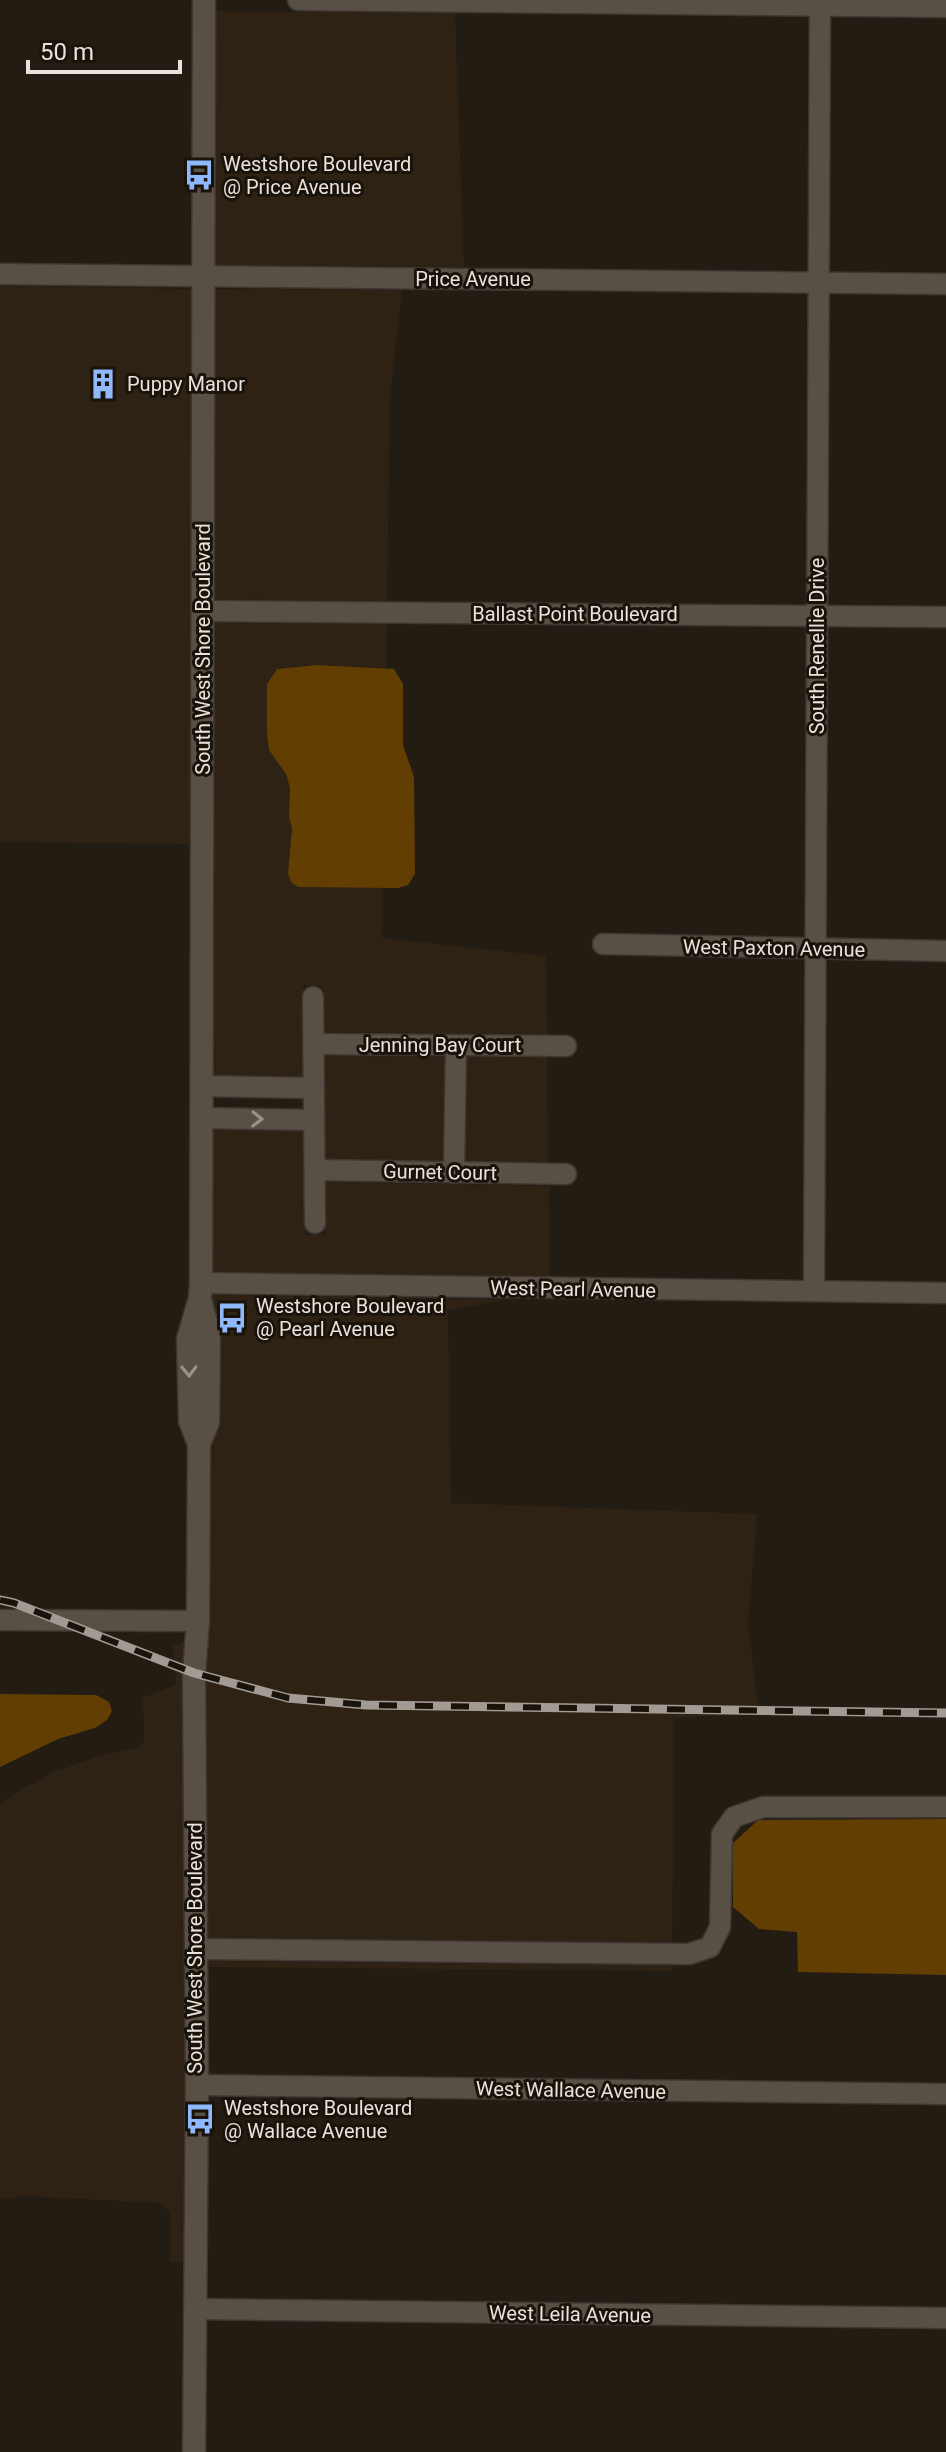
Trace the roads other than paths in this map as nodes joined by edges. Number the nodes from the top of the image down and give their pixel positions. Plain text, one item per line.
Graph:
1 (204, 0) edge
2 (298, 0) edge
3 (820, 3) edge
4 (946, 7) edge
5 (0, 274) edge
6 (204, 277) junction
7 (819, 282) junction
8 (946, 284) edge
9 (203, 611) junction
10 (817, 616) junction
11 (946, 617) edge
12 (603, 944) dead end
13 (815, 949) junction
14 (946, 951) edge
15 (313, 997) dead end
16 (314, 1044) junction
17 (456, 1045) junction
18 (566, 1046) dead end
19 (201, 1086) junction
20 (314, 1088) junction
21 (201, 1118) junction
22 (314, 1120) junction
23 (315, 1170) junction
24 (454, 1173) junction
25 (566, 1174) dead end
26 (315, 1223) dead end
27 (200, 1291) junction
28 (814, 1291) junction
29 (946, 1293) edge
30 (0, 1620) edge
31 (198, 1621) junction
32 (946, 1807) edge
33 (195, 1949) junction
34 (197, 2085) junction
35 (946, 2094) edge
36 (195, 2309) junction
37 (946, 2318) edge
38 (194, 2452) edge

1 - 6 street, South West Shore Boulevard
2 - 3 street
3 - 4 street
3 - 7 street, South Renellie Drive
5 - 6 street, Price Avenue
6 - 7 street, Price Avenue
6 - 9 street, South West Shore Boulevard
7 - 8 street, Price Avenue
7 - 10 street, South Renellie Drive
9 - 10 street, Ballast Point Boulevard
9 - 19 street, South West Shore Boulevard
10 - 11 street, Ballast Point Boulevard
10 - 13 street, South Renellie Drive
12 - 13 street, West Paxton Avenue
13 - 14 street, West Paxton Avenue
13 - 28 street, South Renellie Drive
15 - 16 street
16 - 17 street, Jenning Bay Court
16 - 20 street
17 - 18 street, Jenning Bay Court
17 - 24 street
19 - 20 street
19 - 21 street, South West Shore Boulevard
20 - 22 street
21 -> 22 street
21 - 27 street, South West Shore Boulevard
22 - 23 street
23 - 24 street, Gurnet Court
23 - 26 street
24 - 25 street, Gurnet Court
27 - 28 street, West Pearl Avenue
27 - 31 street, South West Shore Boulevard
28 - 29 street, West Pearl Avenue
30 - 31 street
31 - 33 street, South West Shore Boulevard
32 - 33 street
33 - 34 street, South West Shore Boulevard
34 - 35 street, West Wallace Avenue
34 - 36 street, South West Shore Boulevard
36 - 37 street, West Leila Avenue
36 - 38 street, South West Shore Boulevard

